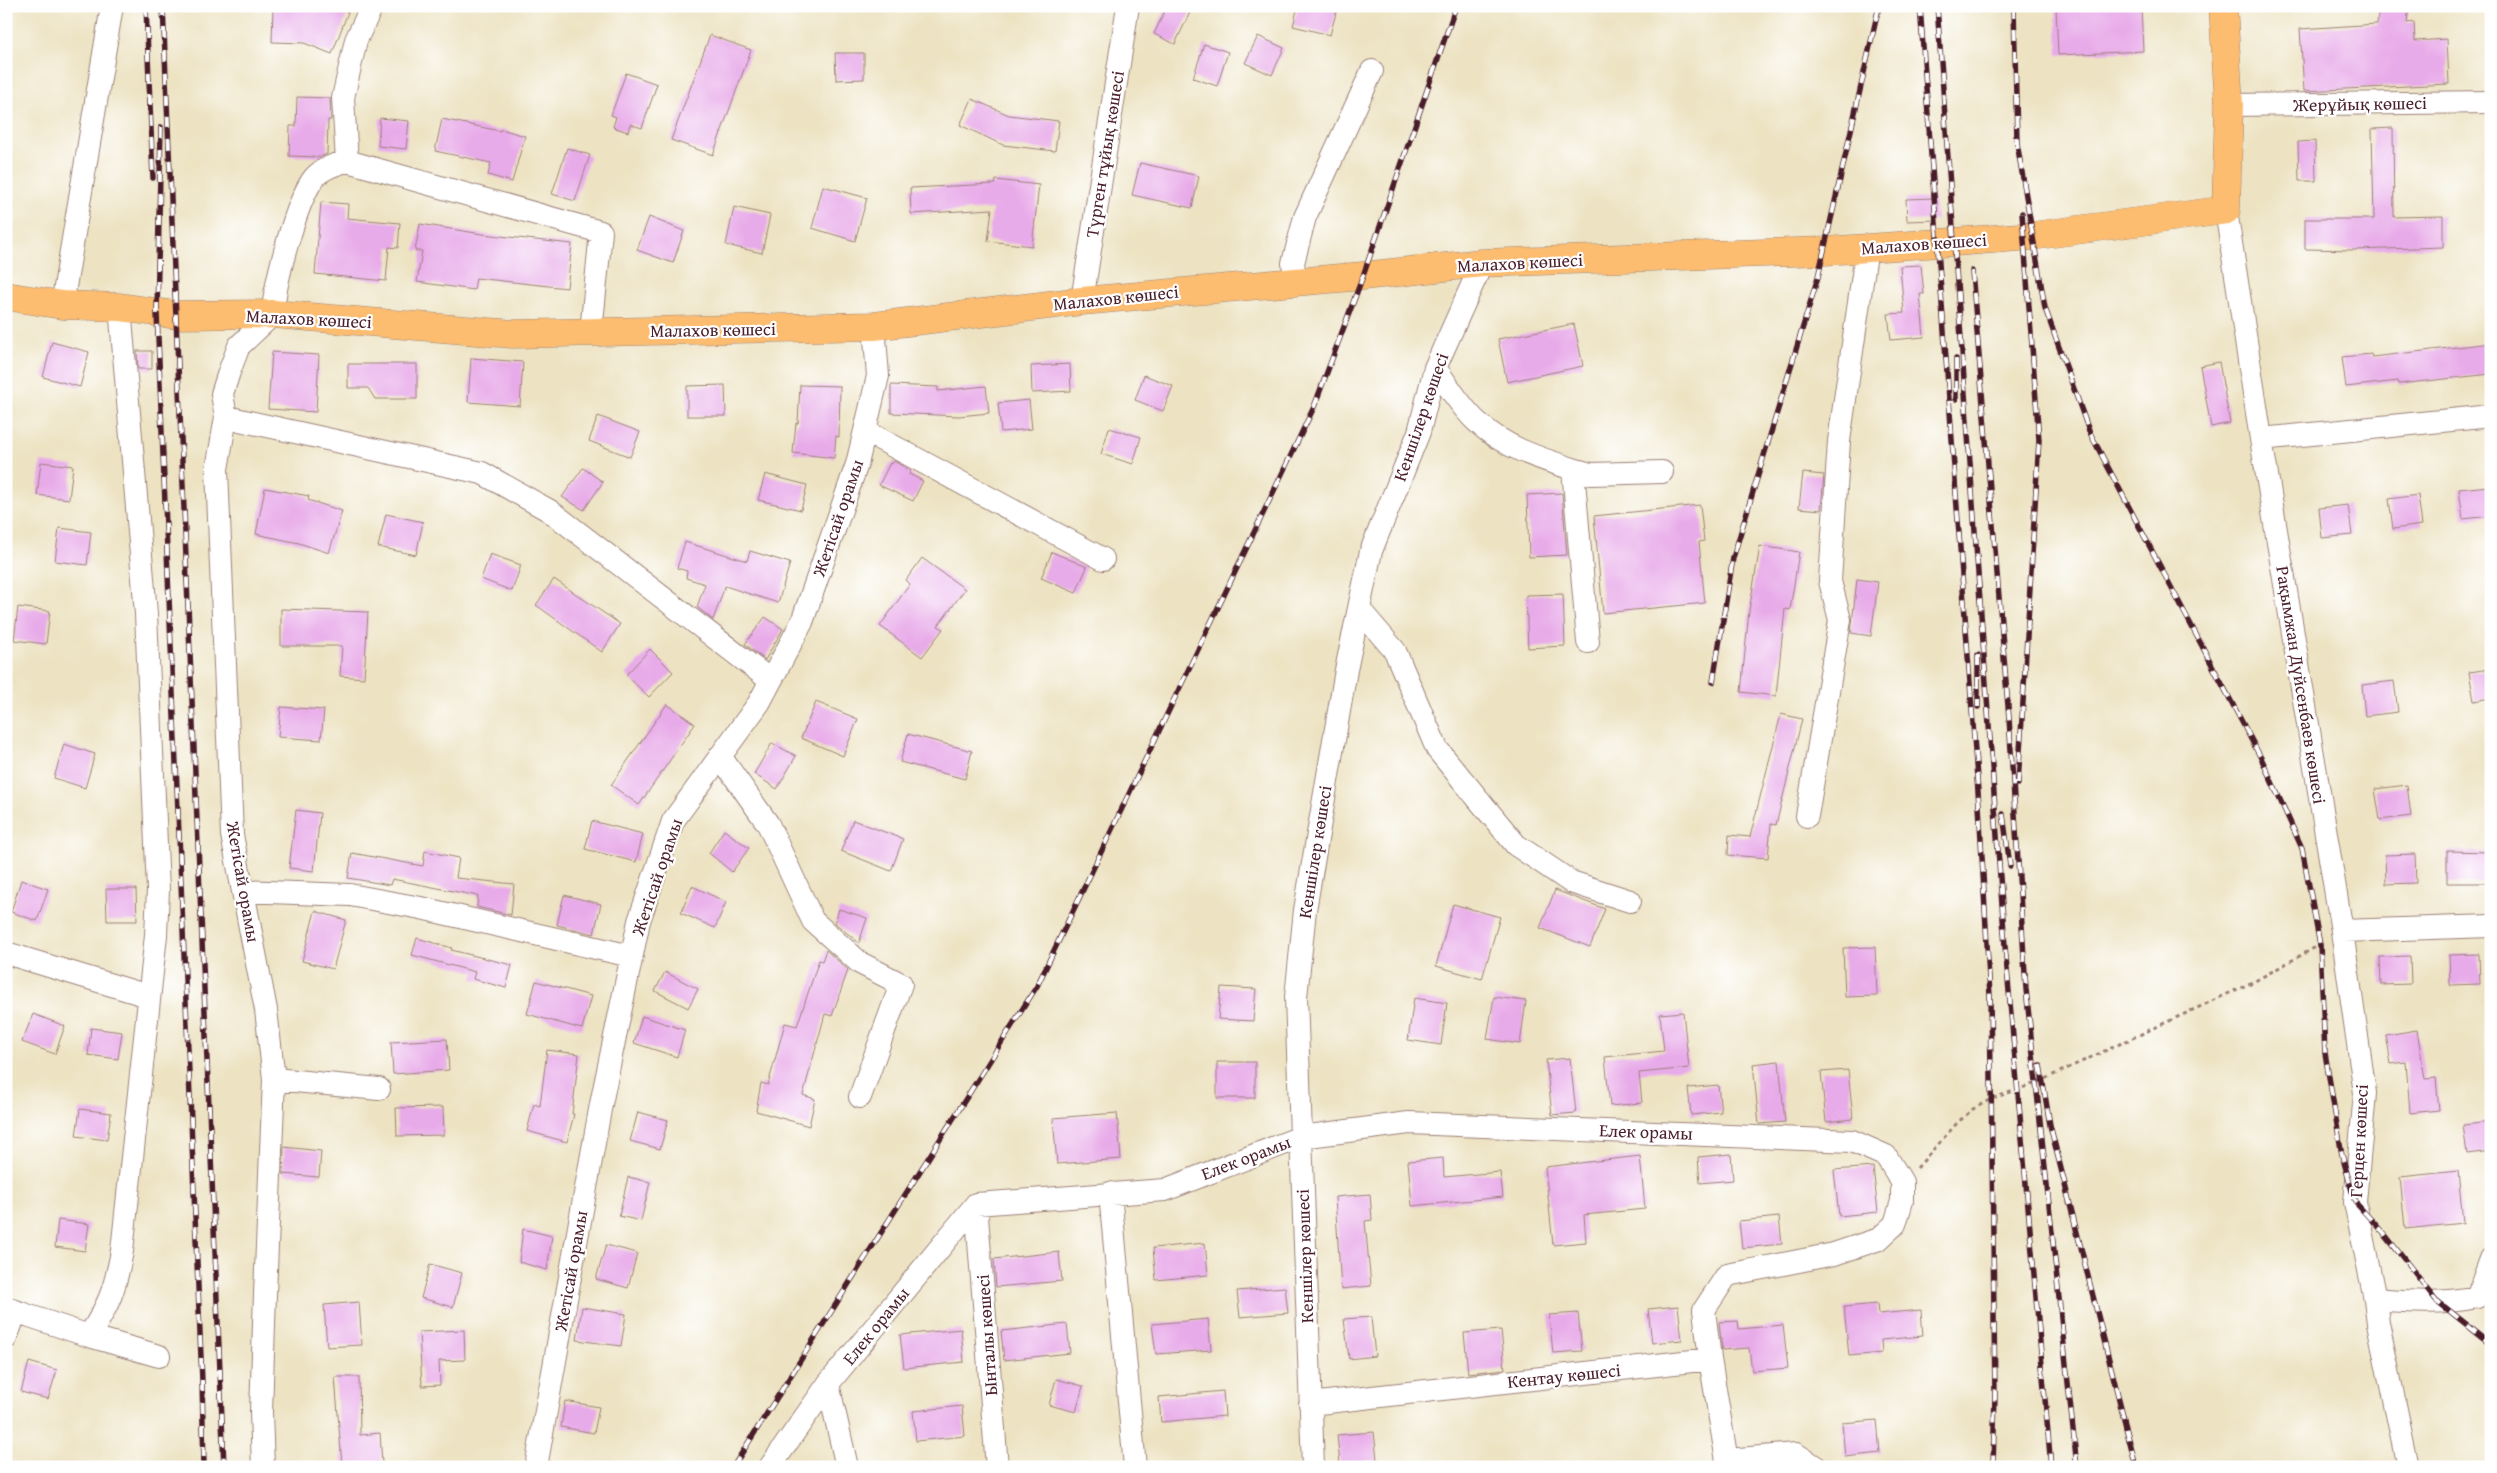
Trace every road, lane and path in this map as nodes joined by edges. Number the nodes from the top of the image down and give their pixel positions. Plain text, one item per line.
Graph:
1 (112, 6) edge
2 (372, 6) edge
3 (1128, 6) edge
4 (2223, 6) edge
5 (1372, 71) dead end
6 (2491, 102) edge
7 (2229, 105) junction
8 (347, 161) junction
9 (2226, 210) junction
10 (1866, 247) junction
11 (1482, 263) junction
12 (1296, 283) junction
13 (6, 296) edge
14 (1082, 301) junction
15 (62, 305) junction
16 (120, 307) junction
17 (273, 314) junction
18 (874, 326) junction
19 (591, 332) junction
20 (1435, 368) junction
21 (2491, 416) edge
22 (226, 417) junction
23 (865, 431) junction
24 (2261, 439) junction
25 (1573, 469) junction
26 (1662, 472) dead end
27 (1102, 559) dead end
28 (1359, 609) junction
29 (1588, 642) dead end
30 (770, 680) junction
31 (720, 756) junction
32 (1807, 816) dead end
33 (243, 891) junction
34 (1630, 901) dead end
35 (2491, 926) edge
36 (2342, 931) junction
37 (6, 952) edge
38 (632, 956) junction
39 (148, 996) junction
40 (274, 1079) junction
41 (380, 1089) dead end
42 (860, 1097) dead end
43 (1302, 1137) junction
44 (1902, 1182) junction
45 (1110, 1194) junction
46 (976, 1204) junction
47 (2491, 1259) edge
48 (2375, 1299) junction
49 (2484, 1302) edge
50 (11, 1309) edge
51 (89, 1336) junction
52 (6, 1338) edge
53 (159, 1356) dead end
54 (1710, 1359) junction
55 (828, 1384) junction
56 (1310, 1404) junction
57 (1728, 1463) edge
58 (263, 1467) edge
59 (536, 1467) edge
60 (770, 1467) edge
61 (846, 1467) edge
62 (997, 1467) edge
63 (1135, 1467) edge
64 (1313, 1467) edge
65 (1816, 1467) edge
66 (2408, 1467) edge

1 - 15 street
2 - 8 street
3 - 14 street, Түрген тұйық көшесі
4 - 7 main road, Рақымжан Дүйсенбаев көшесі
5 - 12 street
6 - 7 street, Жерұйық көшесі
7 - 9 main road, Рақымжан Дүйсенбаев көшесі
8 - 17 street
8 - 19 street
9 - 10 main road, Малахов көшесі
9 - 24 street, Рақымжан Дүйсенбаев көшесі
10 - 11 main road, Малахов көшесі
10 - 32 street
11 - 12 main road, Малахов көшесі
11 - 20 street, Кеншілер көшесі
12 - 14 main road, Малахов көшесі
13 - 15 main road, Малахов көшесі
14 - 18 main road, Малахов көшесі
15 - 16 main road, Малахов көшесі
16 - 17 main road, Малахов көшесі
16 - 39 street
17 - 19 main road, Малахов көшесі
17 - 22 street, Жетісай орамы
18 - 19 main road, Малахов көшесі
18 - 23 street, Жетісай орамы
20 - 25 street
20 - 28 street, Кеншілер көшесі
21 - 24 street
22 - 30 street
22 - 33 street, Жетісай орамы
23 - 27 street
23 - 30 street, Жетісай орамы
24 - 36 street, Рақымжан Дүйсенбаев көшесі
25 - 26 street
25 - 29 street
28 - 34 street
28 - 43 street, Кеншілер көшесі
30 - 31 street, Жетісай орамы
31 - 38 street, Жетісай орамы
31 - 42 street
33 - 38 street
33 - 40 street, Жетісай орамы
35 - 36 street
36 - 44 path
36 - 48 street, Герцен көшесі
37 - 39 street
38 - 59 street, Жетісай орамы
39 - 51 street
40 - 41 street
40 - 58 street, Жетісай орамы
43 - 44 street, Елек орамы
43 - 45 street, Елек орамы
43 - 56 street, Кеншілер көшесі
44 - 54 street
45 - 46 street, Елек орамы
45 - 63 street
46 - 55 street, Елек орамы
46 - 62 street, Ынталы көшесі
47 - 49 street
48 - 49 street
48 - 66 street, Герцен көшесі
50 - 51 street
50 - 52 street
51 - 53 street
54 - 56 street, Кентау көшесі
54 - 57 street
55 - 60 street, Елек орамы
55 - 61 street
56 - 64 street, Кеншілер көшесі
57 - 65 street

